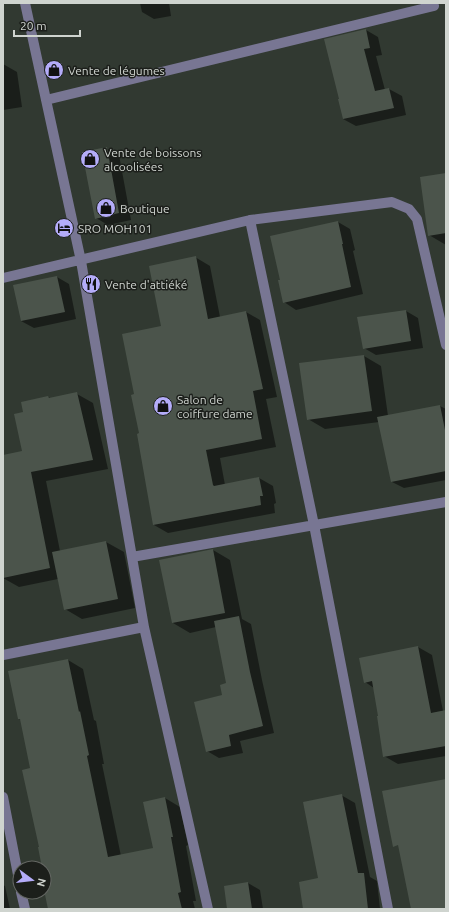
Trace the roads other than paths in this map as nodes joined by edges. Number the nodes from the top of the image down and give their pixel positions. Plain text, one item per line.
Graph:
1 (26, 3) edge
2 (434, 6) dead end
3 (46, 100) junction
4 (250, 220) junction
5 (81, 261) junction
6 (3, 278) edge
7 (446, 345) edge
8 (446, 502) edge
9 (314, 525) junction
10 (132, 557) junction
11 (144, 627) junction
12 (3, 655) edge
13 (3, 797) edge
14 (15, 860) edge
15 (208, 909) edge
16 (388, 909) edge

1 - 3 street
2 - 3 street
3 - 5 street
4 - 5 street
4 - 7 street
4 - 9 street
5 - 6 street
5 - 10 street
8 - 9 street
9 - 10 street
9 - 16 street
10 - 11 street
11 - 12 street
11 - 15 street
13 - 14 street

